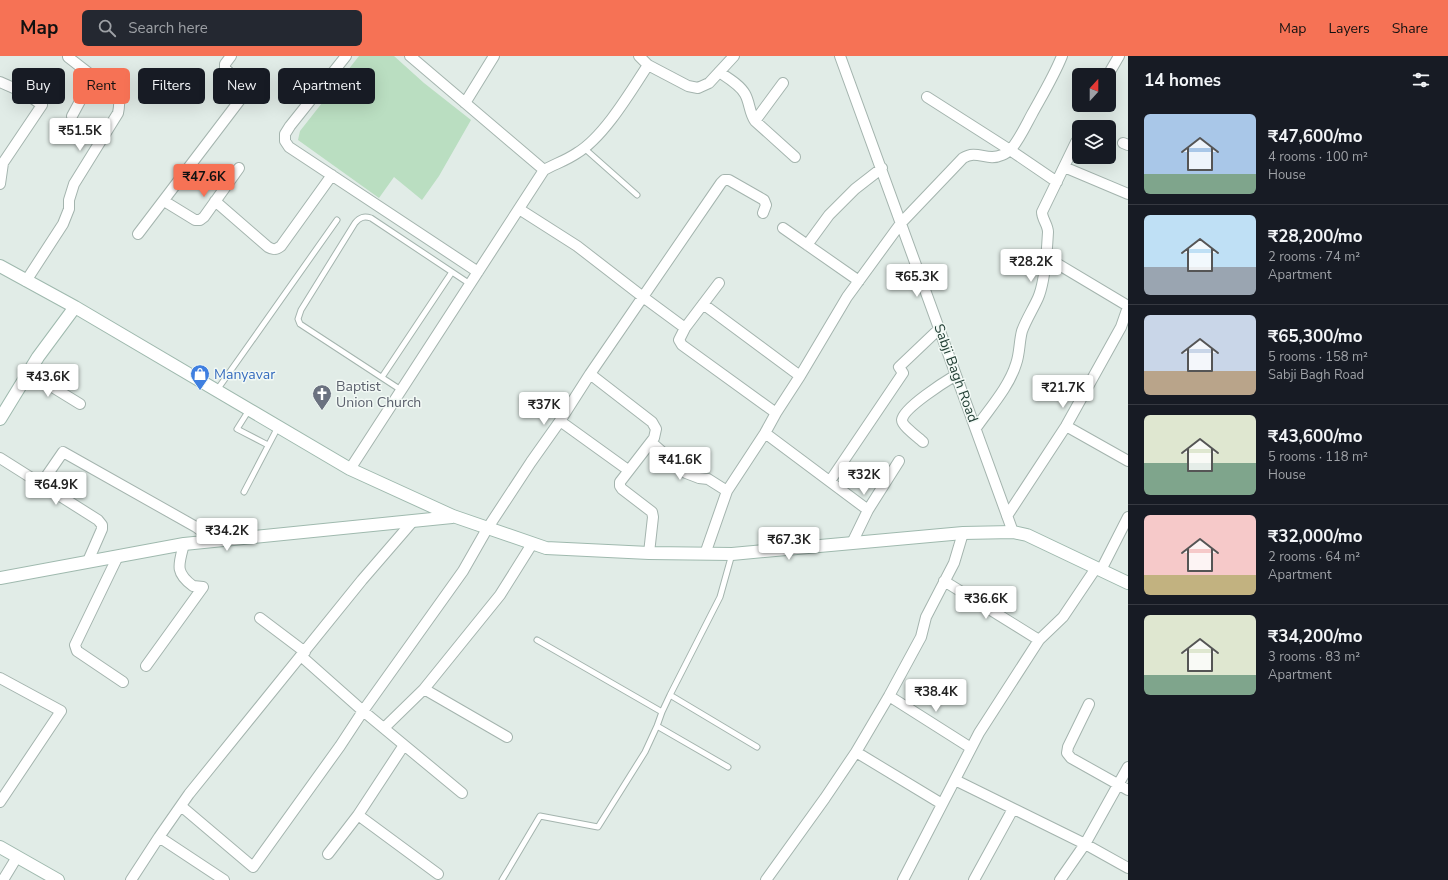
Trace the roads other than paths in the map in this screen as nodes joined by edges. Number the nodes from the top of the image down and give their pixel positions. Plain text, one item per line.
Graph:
1 (68, 56) edge
2 (231, 56) edge
3 (346, 56) edge
4 (410, 56) edge
5 (494, 56) edge
6 (734, 56) edge
7 (840, 56) edge
8 (1062, 56) edge
9 (1119, 56) edge
10 (421, 60) edge
11 (645, 60) edge
12 (82, 68) edge
13 (1112, 68) edge
14 (720, 72) junction
15 (0, 82) edge
16 (783, 83) dead end
17 (927, 97) dead end
18 (465, 103) junction
19 (78, 104) edge
20 (120, 104) edge
21 (72, 116) dead end
22 (755, 121) junction
23 (584, 148) junction
24 (1010, 150) junction
25 (1072, 150) edge
26 (795, 157) dead end
27 (1064, 167) junction
28 (239, 168) dead end
29 (882, 168) junction
30 (544, 170) junction
31 (332, 176) junction
32 (1057, 182) junction
33 (0, 184) edge
34 (1128, 194) edge
35 (637, 195) dead end
36 (164, 201) junction
37 (215, 201) junction
38 (519, 209) junction
39 (763, 213) dead end
40 (338, 220) dead end
41 (902, 223) junction
42 (783, 228) dead end
43 (138, 234) dead end
44 (807, 245) junction
45 (1046, 257) junction
46 (0, 266) edge
47 (452, 272) junction
48 (478, 272) junction
49 (26, 281) junction
50 (859, 281) junction
51 (719, 283) dead end
52 (470, 284) junction
53 (643, 298) junction
54 (703, 304) junction
55 (75, 307) junction
56 (1128, 307) edge
57 (685, 328) junction
58 (940, 328) junction
59 (28, 372) junction
60 (590, 374) junction
61 (956, 374) junction
62 (800, 376) junction
63 (382, 377) junction
64 (217, 390) junction
65 (401, 390) junction
66 (80, 404) dead end
67 (249, 410) junction
68 (776, 413) junction
69 (0, 419) edge
70 (560, 421) junction
71 (1066, 426) junction
72 (278, 427) junction
73 (976, 428) junction
74 (766, 433) junction
75 (651, 442) junction
76 (923, 442) dead end
77 (268, 445) junction
78 (0, 458) edge
79 (1128, 461) edge
80 (899, 462) dead end
81 (350, 469) junction
82 (628, 470) junction
83 (830, 481) junction
84 (41, 484) junction
85 (727, 491) junction
86 (244, 492) dead end
87 (868, 510) junction
88 (453, 516) junction
89 (1007, 516) junction
90 (1128, 517) edge
91 (413, 521) junction
92 (487, 529) junction
93 (1013, 532) junction
94 (963, 533) junction
95 (215, 541) junction
96 (852, 543) junction
97 (184, 544) junction
98 (532, 544) junction
99 (649, 553) junction
100 (705, 554) junction
101 (732, 554) junction
102 (118, 556) junction
103 (88, 561) junction
104 (1099, 569) junction
105 (0, 578) edge
106 (944, 581) junction
107 (1128, 583) edge
108 (260, 618) dead end
109 (538, 640) dead end
110 (1039, 640) junction
111 (303, 654) junction
112 (146, 666) dead end
113 (0, 678) edge
114 (123, 682) dead end
115 (424, 689) junction
116 (670, 695) junction
117 (889, 696) junction
118 (1089, 704) dead end
119 (363, 711) junction
120 (662, 712) junction
121 (657, 726) junction
122 (384, 728) junction
123 (507, 737) dead end
124 (404, 745) junction
125 (758, 748) dead end
126 (971, 748) junction
127 (856, 752) junction
128 (728, 767) dead end
129 (1128, 767) edge
130 (955, 780) junction
131 (1118, 784) junction
132 (1128, 790) edge
133 (462, 793) dead end
134 (0, 802) edge
135 (942, 804) junction
136 (181, 806) junction
137 (1013, 810) junction
138 (358, 815) junction
139 (159, 837) junction
140 (1085, 844) junction
141 (0, 847) edge
142 (328, 854) dead end
143 (17, 857) junction
144 (1128, 868) edge
145 (438, 874) dead end
146 (3, 880) edge
147 (58, 880) edge
148 (131, 880) edge
149 (224, 880) edge
150 (502, 880) edge
151 (766, 880) edge
152 (902, 880) edge
153 (974, 880) edge
154 (1060, 880) edge

1 - 12 street
2 - 36 street
3 - 31 street
4 - 10 street
5 - 18 street
6 - 14 street
7 - 29 street, Sabji Bagh Road
8 - 24 street
9 - 13 street
10 - 18 street
11 - 14 street
11 - 23 street
14 - 22 street
15 - 33 street
16 - 22 street
17 - 24 street
18 - 30 street
19 - 21 street
20 - 49 street
22 - 26 street
23 - 30 street
23 - 35 lane
24 - 32 street
24 - 41 street
25 - 27 street
27 - 32 street
27 - 34 street
28 - 37 street
29 - 41 street, Sabji Bagh Road
29 - 44 street
30 - 38 street
31 - 37 street
31 - 48 street
32 - 45 street
36 - 37 street
36 - 43 street
38 - 48 street
38 - 53 street
39 - 53 street
40 - 64 lane
41 - 50 street
41 - 58 street, Sabji Bagh Road
42 - 44 street
44 - 50 street
45 - 56 street
45 - 73 street
46 - 49 main road
47 - 52 lane
47 - 63 lane
47 - 63 lane
48 - 52 street
49 - 55 main road
50 - 62 street
51 - 54 street
52 - 65 street
53 - 57 street
53 - 60 street
54 - 57 street
54 - 62 street
55 - 59 main road
55 - 64 main road
56 - 71 street
57 - 68 street
58 - 61 street, Sabji Bagh Road
58 - 83 street
59 - 66 street
59 - 69 main road
60 - 70 street
60 - 75 street
61 - 73 street, Sabji Bagh Road
61 - 76 street
62 - 68 street
63 - 65 lane
64 - 67 main road
65 - 81 street
67 - 72 main road
67 - 77 lane
68 - 74 street
70 - 82 street
70 - 92 street
71 - 79 street
71 - 89 street
72 - 77 lane
72 - 81 main road
73 - 89 street, Sabji Bagh Road
74 - 83 street
74 - 85 street
75 - 82 street
75 - 85 street
77 - 86 lane
78 - 84 street
80 - 87 street
81 - 88 main road
82 - 99 street
83 - 87 street
84 - 95 street
84 - 103 street
85 - 100 street
87 - 96 street
88 - 91 main road
88 - 92 main road
89 - 93 street, Sabji Bagh Road
90 - 104 street
91 - 95 main road
91 - 111 street
92 - 98 main road
92 - 119 street
93 - 94 main road
93 - 104 main road
94 - 96 main road
94 - 106 street
95 - 97 main road
96 - 101 main road
97 - 102 main road
97 - 112 street
98 - 99 main road
98 - 115 street
99 - 100 main road
100 - 101 main road
101 - 116 lane
102 - 103 main road
102 - 114 street
103 - 105 main road
104 - 107 main road
104 - 110 street
106 - 110 street
106 - 117 street
108 - 111 street
109 - 120 lane
110 - 126 street
111 - 119 street
111 - 136 street
113 - 134 street
115 - 122 street
115 - 123 street
116 - 120 lane
116 - 125 lane
117 - 126 street
117 - 127 street
118 - 131 street
119 - 122 street
119 - 136 street
120 - 121 lane
121 - 128 lane
121 - 150 lane
122 - 124 street
124 - 133 street
124 - 138 street
126 - 130 street
127 - 135 street
127 - 151 street
129 - 131 street
130 - 135 street
130 - 137 street
131 - 132 street
131 - 140 street
135 - 152 street
136 - 139 street
137 - 140 street
137 - 153 street
138 - 142 street
138 - 145 street
139 - 148 street
139 - 149 street
140 - 144 street
140 - 154 street
141 - 143 main road
143 - 146 street
143 - 147 main road

